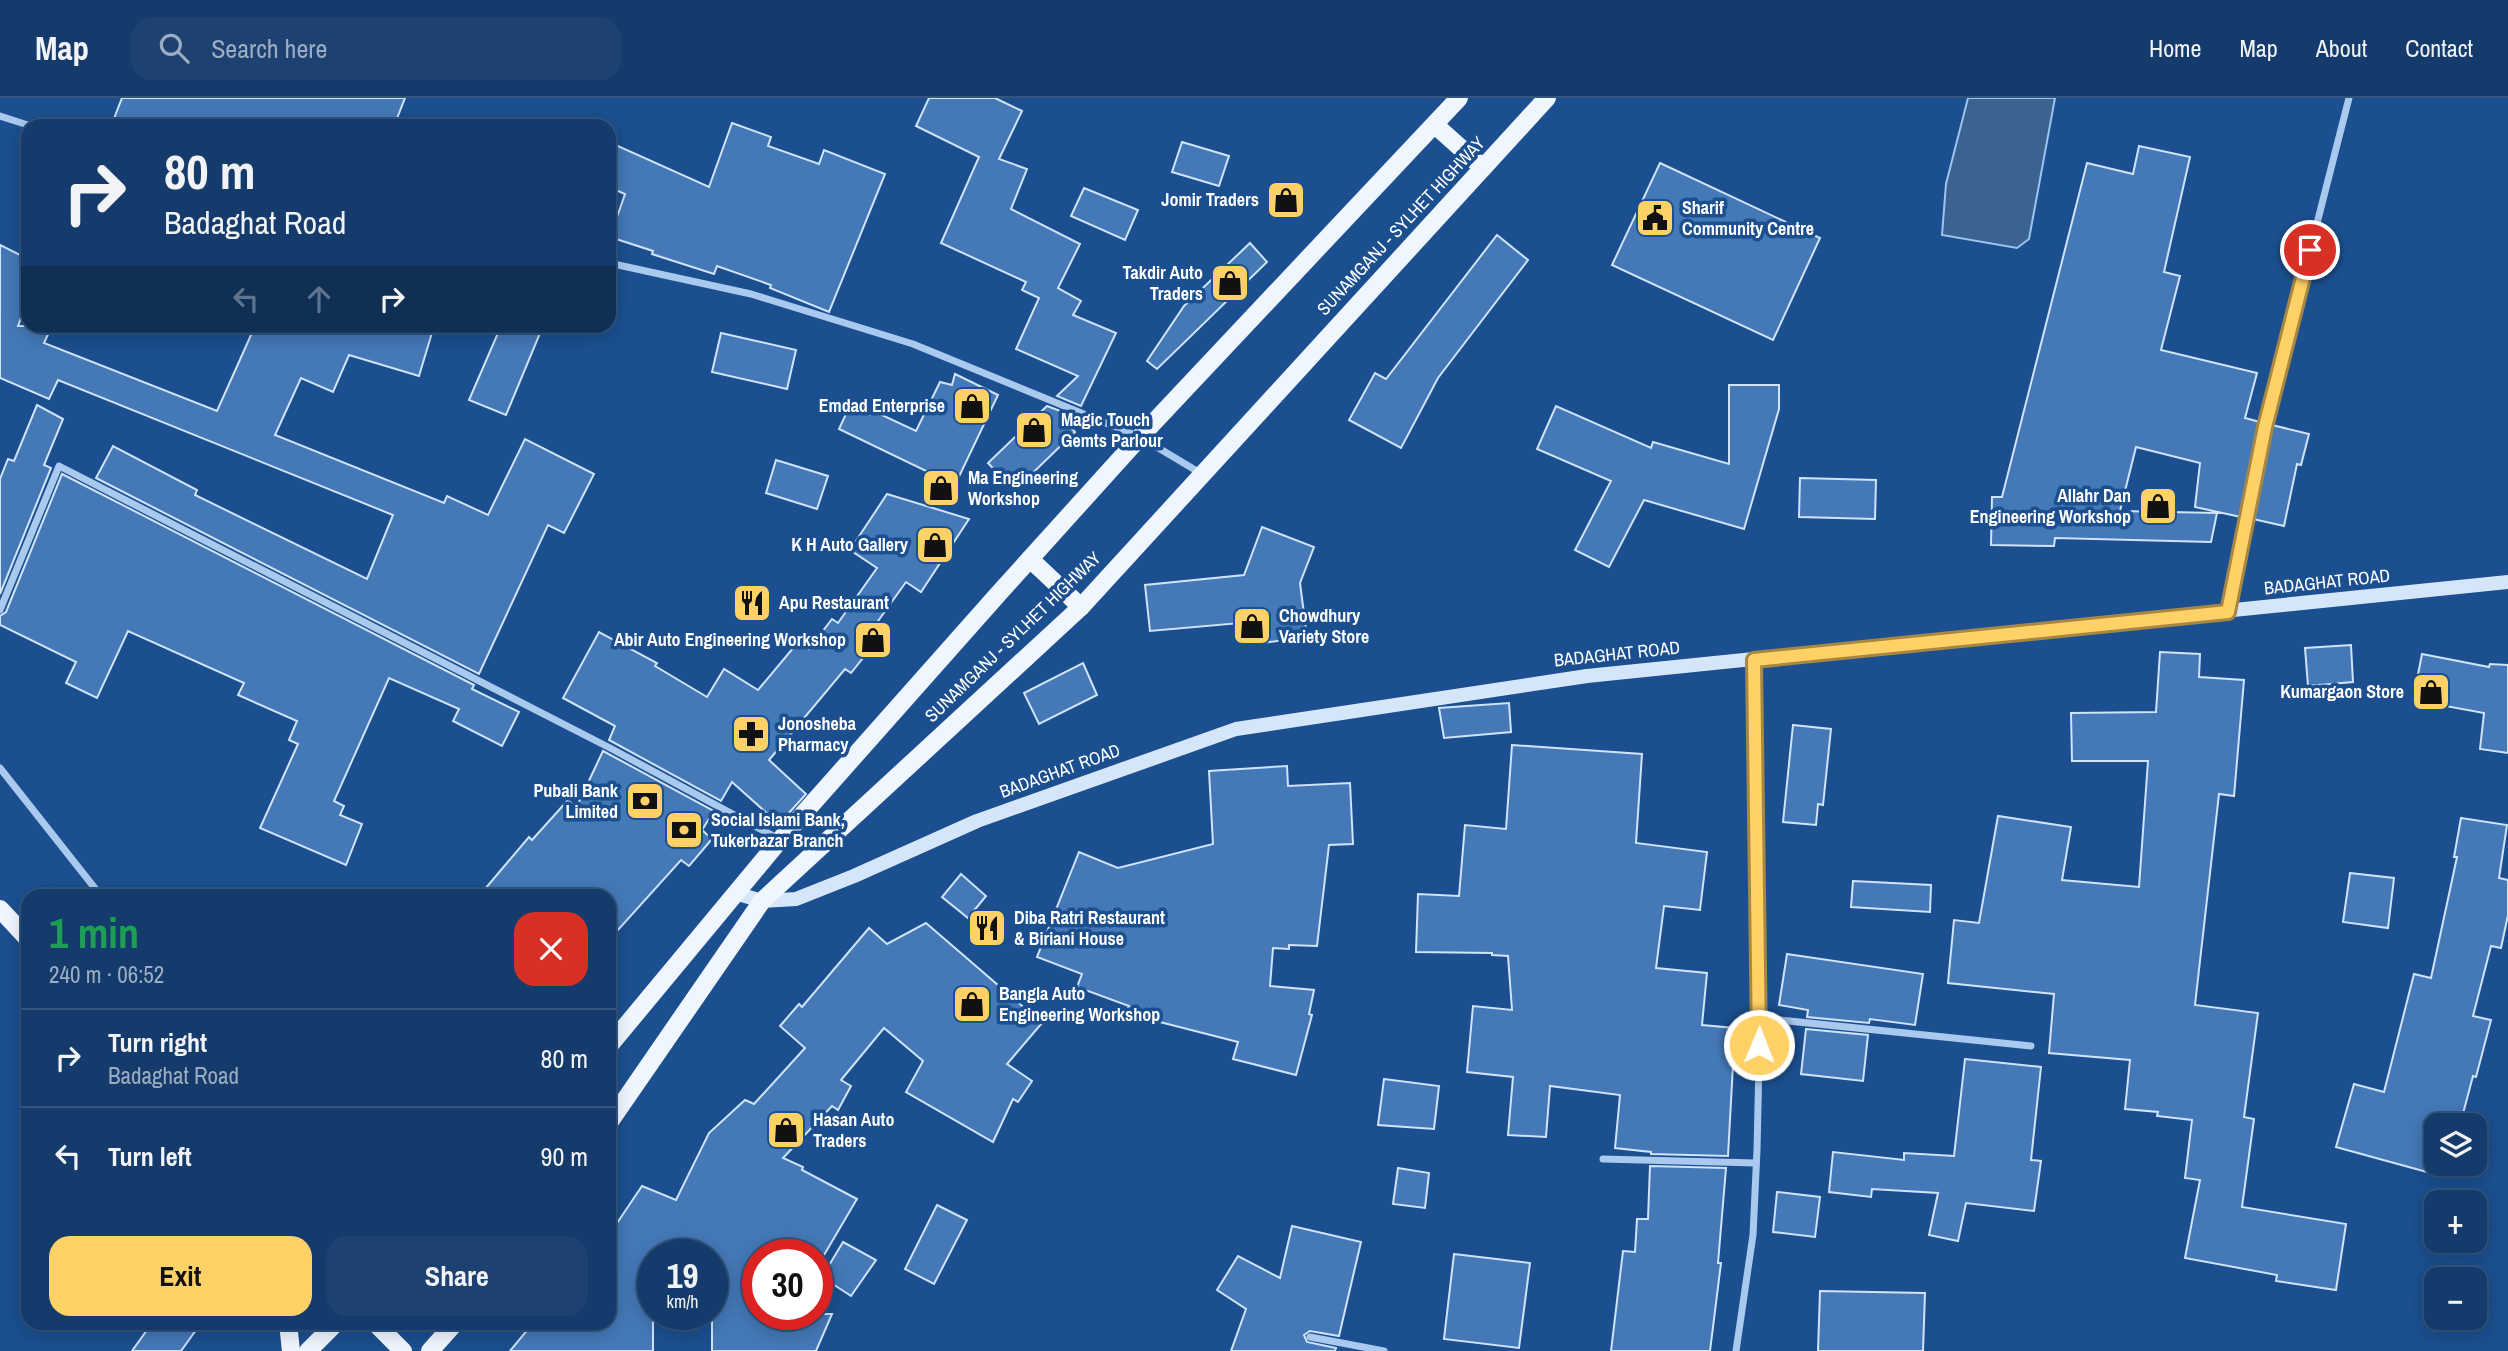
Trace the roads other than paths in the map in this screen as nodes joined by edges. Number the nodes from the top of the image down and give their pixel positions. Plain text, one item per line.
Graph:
1 (1459, 98) edge
2 (1547, 98) edge
3 (2348, 98) edge
4 (0, 116) edge
5 (21, 123) edge
6 (1435, 125) junction
7 (1483, 168) junction
8 (616, 265) edge
9 (1140, 437) junction
10 (1202, 474) junction
11 (1030, 559) junction
12 (2508, 582) edge
13 (1082, 607) junction
14 (0, 610) edge
15 (2228, 612) junction
16 (1754, 660) junction
17 (0, 768) edge
18 (780, 840) junction
19 (95, 889) edge
20 (735, 893) junction
21 (762, 901) junction
22 (0, 909) edge
23 (21, 932) edge
24 (1760, 1018) junction
25 (616, 1037) edge
26 (2031, 1046) dead end
27 (616, 1113) edge
28 (1603, 1159) dead end
29 (1756, 1163) junction
30 (289, 1330) edge
31 (330, 1330) edge
32 (382, 1330) edge
33 (449, 1330) edge
34 (1310, 1337) dead end
35 (291, 1351) edge
36 (308, 1351) edge
37 (403, 1351) edge
38 (430, 1351) edge
39 (1384, 1351) edge
40 (1736, 1351) edge

1 - 6 main road, SUNAMGANJ - SYLHET HIGHWAY
2 - 7 main road, SUNAMGANJ - SYLHET HIGHWAY
3 - 15 street
4 - 5 street
6 - 7 main road
6 - 9 main road, SUNAMGANJ - SYLHET HIGHWAY
7 - 10 main road, SUNAMGANJ - SYLHET HIGHWAY
8 - 9 street
9 - 10 street
9 - 11 main road, SUNAMGANJ - SYLHET HIGHWAY
10 - 13 main road, SUNAMGANJ - SYLHET HIGHWAY
11 - 13 main road
11 - 18 main road, SUNAMGANJ - SYLHET HIGHWAY
12 - 15 main road, BADAGHAT ROAD
13 - 21 main road, SUNAMGANJ - SYLHET HIGHWAY
14 - 18 street
15 - 16 main road, BADAGHAT ROAD
16 - 21 main road, BADAGHAT ROAD
16 - 24 street
17 - 19 street
18 - 20 main road, SUNAMGANJ - SYLHET HIGHWAY
20 - 21 main road
20 - 25 main road, SUNAMGANJ - SYLHET HIGHWAY
21 - 27 main road, SUNAMGANJ - SYLHET HIGHWAY
22 - 23 main road
24 - 26 street
24 - 29 street
28 - 29 street
29 - 40 street
30 - 35 main road
31 - 36 main road
32 - 37 main road
33 - 38 main road
34 - 39 street

